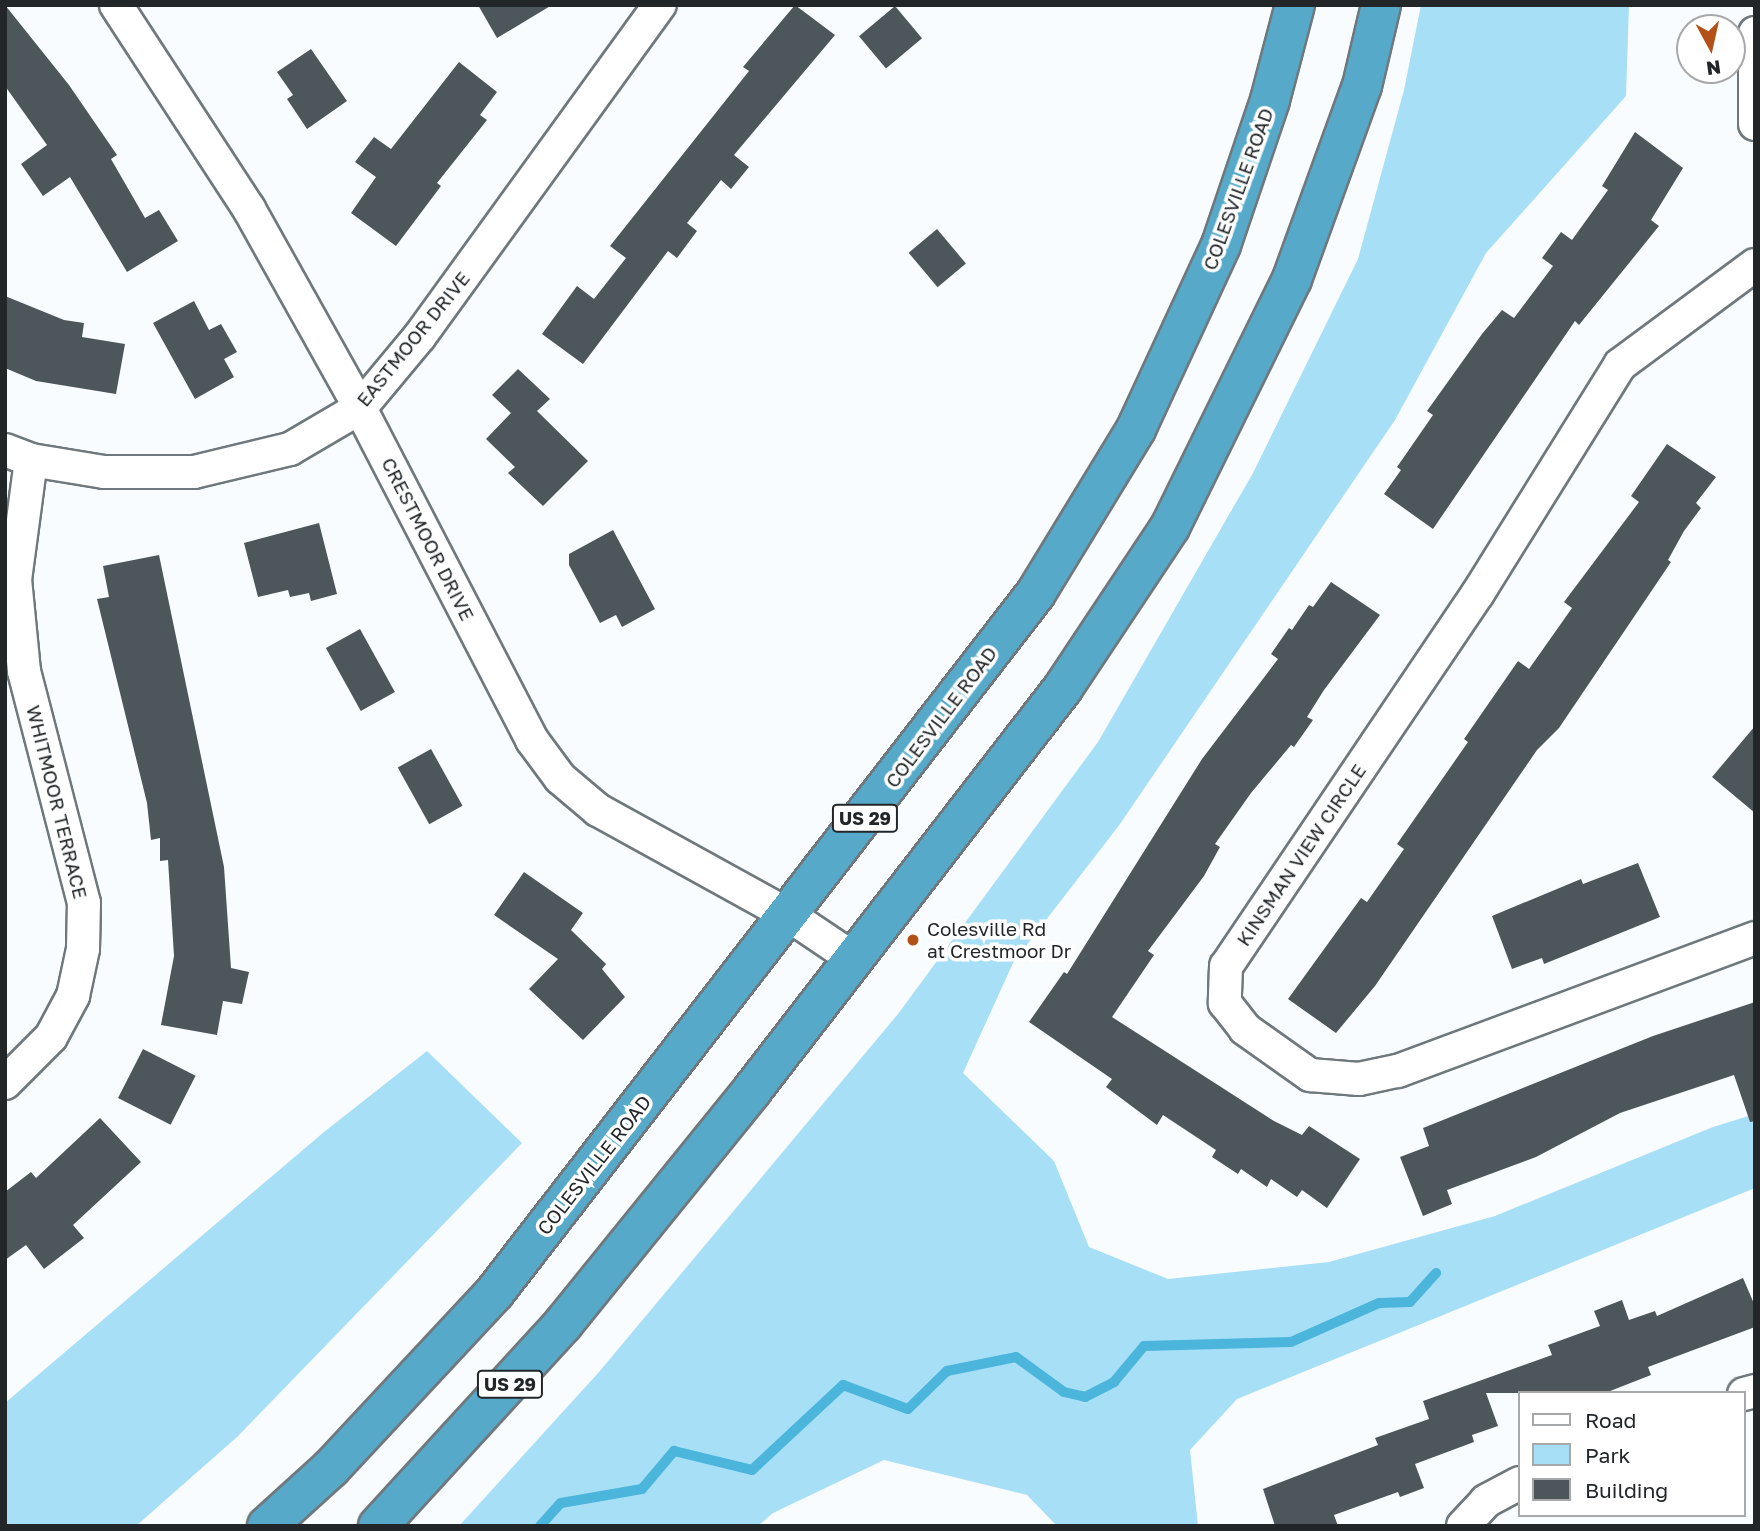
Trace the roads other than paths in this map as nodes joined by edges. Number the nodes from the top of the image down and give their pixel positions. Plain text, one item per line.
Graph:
1 (116, 5) edge
2 (660, 5) edge
3 (1295, 5) edge
4 (1381, 5) edge
5 (632, 19) edge
6 (1755, 33) edge
7 (1755, 124) edge
8 (1755, 265) edge
9 (360, 408) junction
10 (18, 455) edge
11 (10, 585) edge
12 (790, 916) junction
13 (1755, 938) edge
14 (854, 959) junction
15 (5, 1083) edge
16 (1518, 1484) edge
17 (267, 1526) edge
18 (378, 1526) edge
19 (1463, 1526) edge

1 - 9 street, CRESTMOOR DRIVE
2 - 5 street, EASTMOOR DRIVE
3 - 12 highway, COLESVILLE ROAD / US 29
4 - 14 highway, US 29
5 - 9 street, EASTMOOR DRIVE
6 - 7 street
8 - 13 street, KINSMAN VIEW CIRCLE
9 - 10 street, EASTMOOR DRIVE
9 - 12 street, CRESTMOOR DRIVE
10 - 11 street, WHITMOOR TERRACE
11 - 15 street, WHITMOOR TERRACE
12 - 14 street, CRESTMOOR DRIVE
12 - 17 highway, COLESVILLE ROAD / US 29
14 - 18 highway, US 29
16 - 19 street

